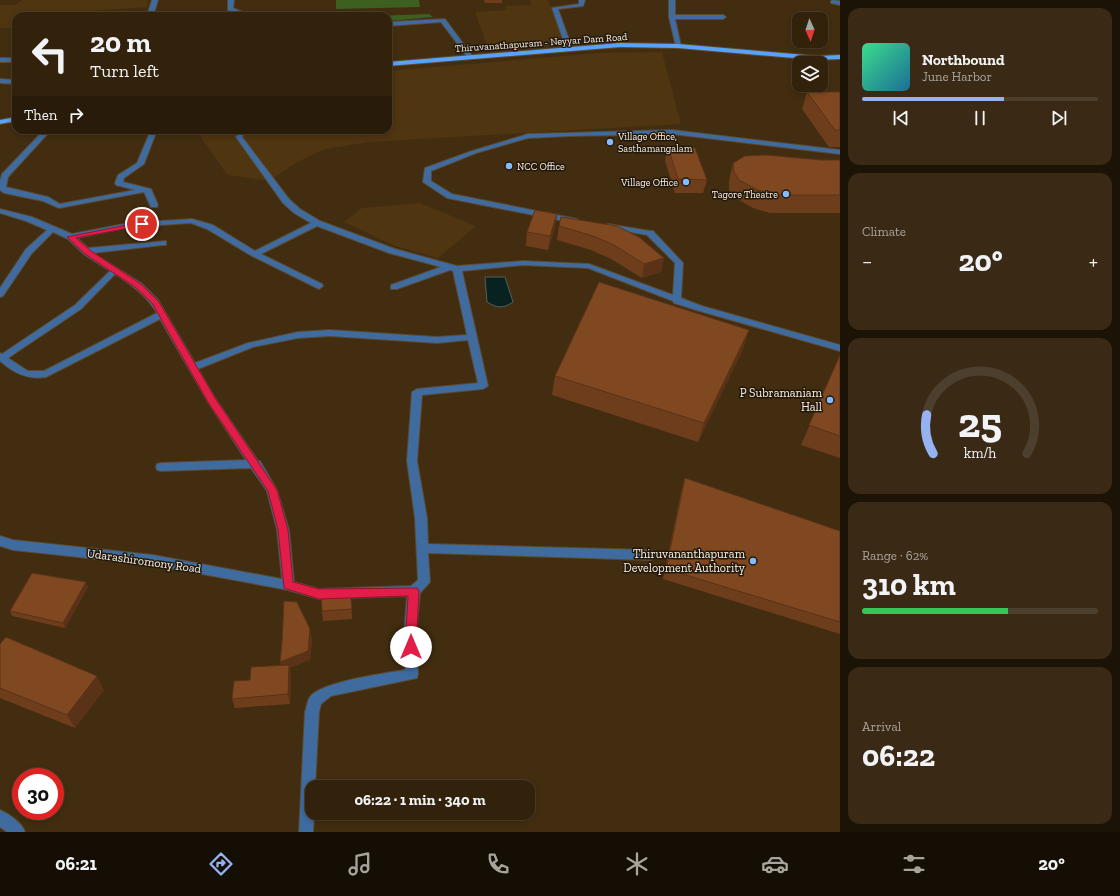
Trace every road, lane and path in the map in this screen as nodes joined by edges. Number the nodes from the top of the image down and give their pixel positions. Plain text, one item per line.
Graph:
1 (155, 0) edge
2 (231, 0) edge
3 (582, 0) edge
4 (672, 0) edge
5 (833, 2) dead end
6 (840, 3) edge
7 (151, 12) edge
8 (238, 12) edge
9 (672, 17) junction
10 (723, 17) dead end
11 (392, 24) edge
12 (678, 46) junction
13 (569, 48) junction
14 (794, 56) edge
15 (470, 57) junction
16 (840, 57) edge
17 (828, 58) edge
18 (0, 60) edge
19 (12, 60) edge
20 (828, 60) edge
21 (840, 63) edge
22 (392, 64) edge
23 (0, 81) edge
24 (12, 82) edge
25 (12, 120) edge
26 (0, 122) edge
27 (44, 134) edge
28 (152, 134) edge
29 (241, 134) edge
30 (840, 152) edge
31 (145, 190) junction
32 (154, 205) dead end
33 (0, 211) edge
34 (581, 222) edge
35 (316, 223) junction
36 (597, 224) edge
37 (52, 229) junction
38 (71, 237) junction
39 (163, 243) dead end
40 (86, 251) junction
41 (256, 254) junction
42 (453, 268) junction
43 (115, 270) junction
44 (319, 286) dead end
45 (394, 287) dead end
46 (0, 294) edge
47 (677, 301) junction
48 (163, 314) junction
49 (472, 337) junction
50 (840, 348) edge
51 (1, 357) edge
52 (194, 367) junction
53 (256, 464) junction
54 (161, 466) dead end
55 (0, 541) edge
56 (422, 548) junction
57 (650, 555) dead end
58 (288, 585) junction
59 (414, 591) junction
60 (0, 817) edge
61 (18, 832) edge
62 (306, 832) edge

1 - 7 street
2 - 8 street
3 - 13 street
4 - 9 street
5 - 6 street
9 - 10 street
9 - 12 street
11 - 15 street
12 - 13 main road, Thiruvanathapuram - Neyyar Dam Road
12 - 14 main road, Thiruvanathapuram - Neyyar Dam Road
13 - 15 main road, Thiruvanathapuram - Neyyar Dam Road
15 - 22 main road, Thiruvanathapuram - Neyyar Dam Road
16 - 17 main road, Thiruvanathapuram - Neyyar Dam Road
18 - 19 street
20 - 21 main road
23 - 24 street
25 - 26 main road
27 - 31 street
28 - 31 street
29 - 35 street
30 - 34 street
31 - 32 street
33 - 37 street
35 - 41 street
35 - 42 street
36 - 47 street
37 - 38 street
37 - 46 street
38 - 40 street
38 - 41 street
39 - 40 street
40 - 43 street
41 - 44 street
42 - 45 street
42 - 47 street
42 - 49 street
43 - 48 street
43 - 51 street
47 - 50 street
48 - 51 street
48 - 52 street
49 - 52 street
49 - 56 street
52 - 53 street
53 - 54 street
53 - 58 street
55 - 58 street, Udarashiromony Road
56 - 57 street
56 - 59 street
58 - 59 street, Udarashiromony Road
59 - 62 street
60 - 61 street

